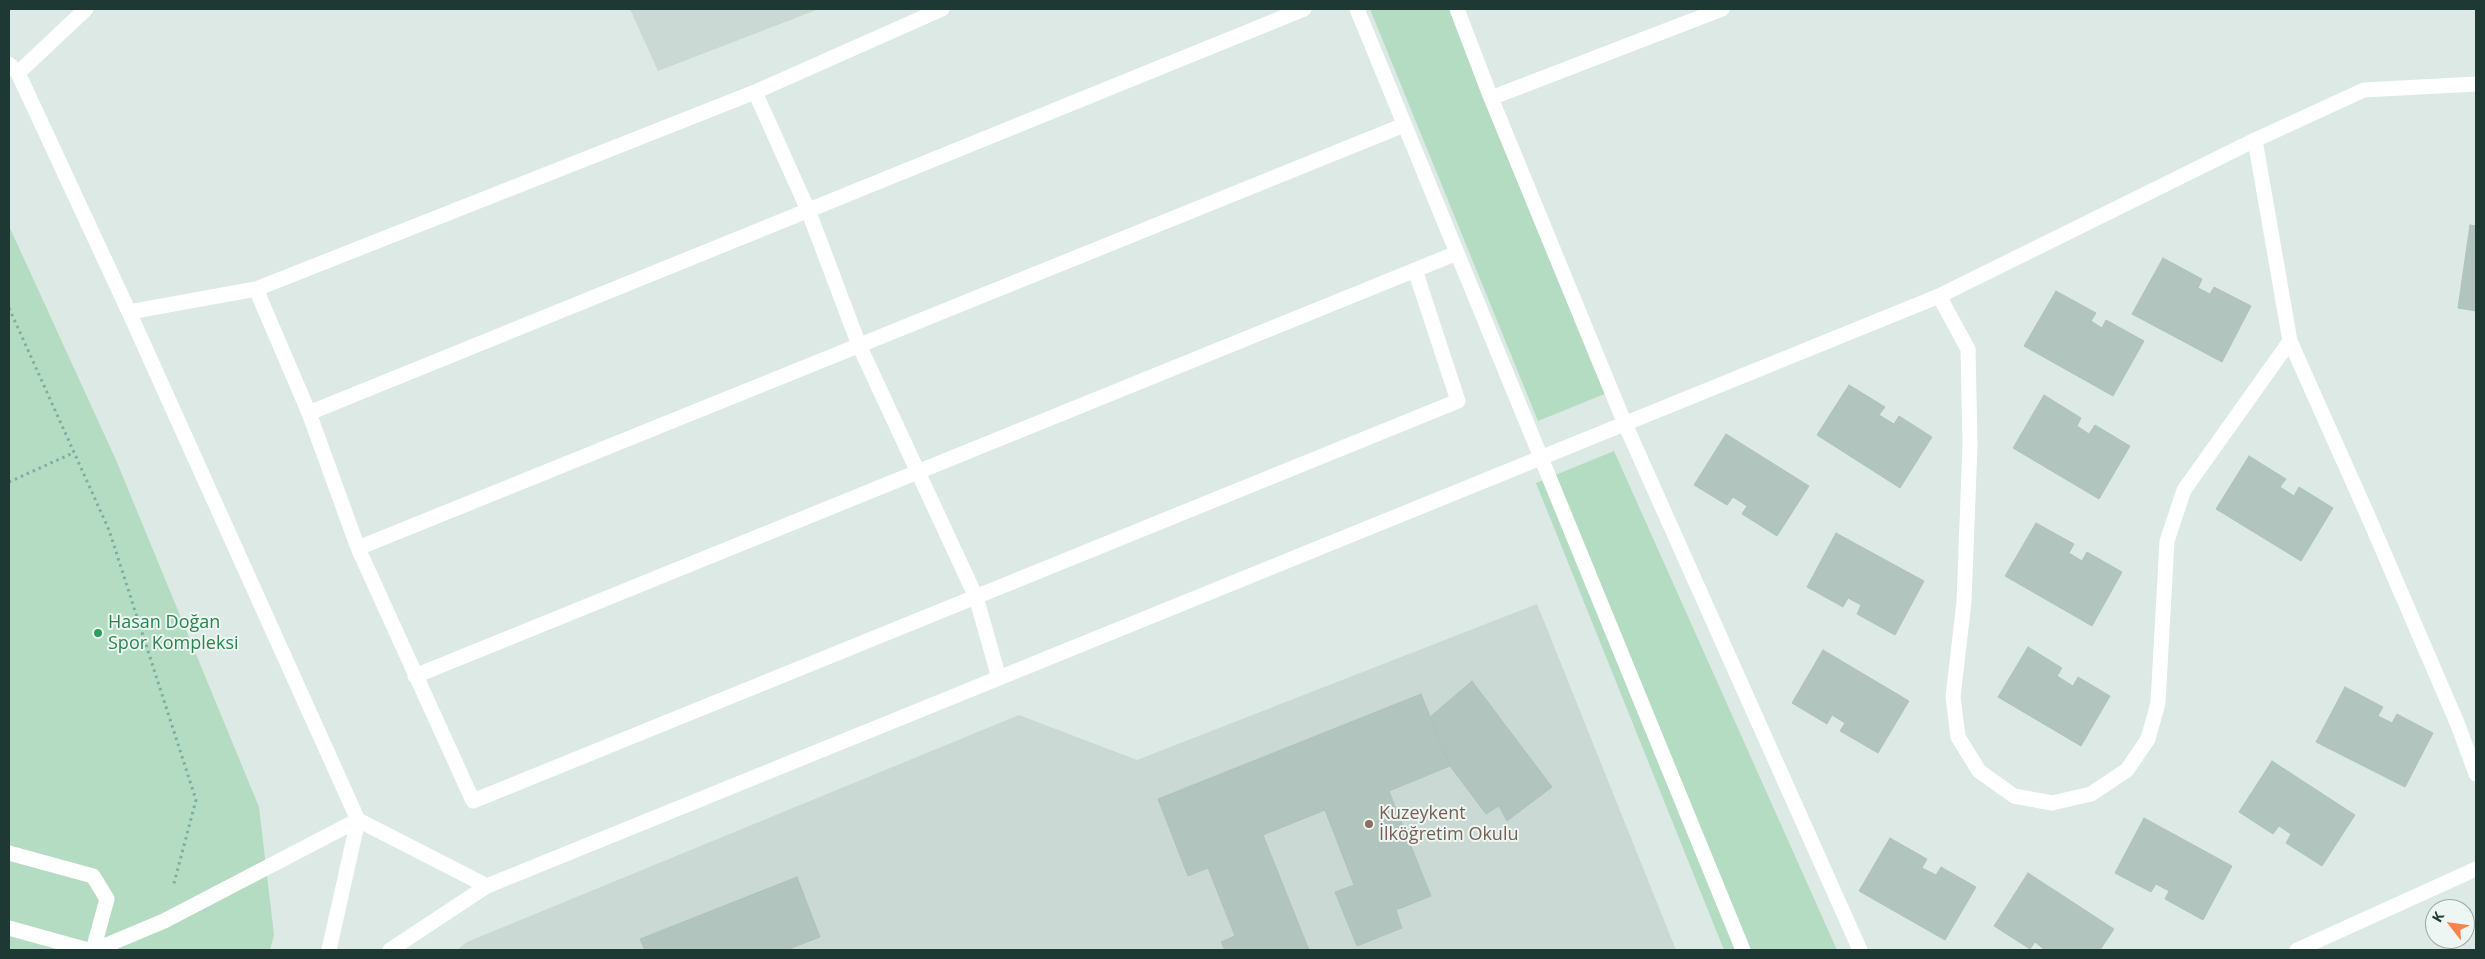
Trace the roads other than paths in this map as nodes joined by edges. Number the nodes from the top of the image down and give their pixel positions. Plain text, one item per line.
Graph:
1 (86, 9) edge
2 (942, 9) edge
3 (1304, 9) edge
4 (1356, 9) edge
5 (1458, 9) edge
6 (1722, 9) edge
7 (13, 68) edge
8 (2476, 84) edge
9 (755, 92) junction
10 (1491, 98) junction
11 (1404, 125) junction
12 (2255, 140) junction
13 (808, 210) junction
14 (1457, 253) junction
15 (1415, 270) junction
16 (256, 288) junction
17 (1939, 296) junction
18 (129, 312) junction
19 (2290, 341) junction
20 (859, 345) junction
21 (309, 412) junction
22 (1624, 424) junction
23 (1542, 459) junction
24 (916, 472) junction
25 (358, 548) junction
26 (976, 597) junction
27 (415, 676) junction
28 (999, 678) junction
29 (2476, 774) edge
30 (358, 820) junction
31 (9, 853) edge
32 (2476, 869) edge
33 (487, 886) junction
34 (9, 928) edge
35 (88, 950) edge
36 (94, 950) edge
37 (329, 950) edge
38 (390, 950) edge
39 (1743, 950) edge
40 (1860, 950) edge
41 (2296, 950) edge

1 - 7 street
2 - 9 street
3 - 13 street
4 - 11 street
5 - 10 street
6 - 10 street
7 - 18 street
8 - 12 street
9 - 13 street
9 - 16 street
10 - 22 street
11 - 14 street
11 - 20 street
12 - 17 street
12 - 19 street
13 - 20 street
13 - 21 street
14 - 15 street
14 - 23 street
15 - 24 street
15 - 26 street
16 - 18 street
16 - 21 street
17 - 19 street
17 - 22 street
18 - 30 street
19 - 29 street
20 - 24 street
20 - 25 street
21 - 25 street
22 - 23 street
22 - 40 street
23 - 28 street
23 - 39 street
24 - 26 street
24 - 27 street
25 - 27 street
26 - 27 street
26 - 28 street
28 - 33 street
30 - 33 street
30 - 36 street
30 - 37 street
31 - 36 street
32 - 41 street
33 - 38 street
34 - 35 street

